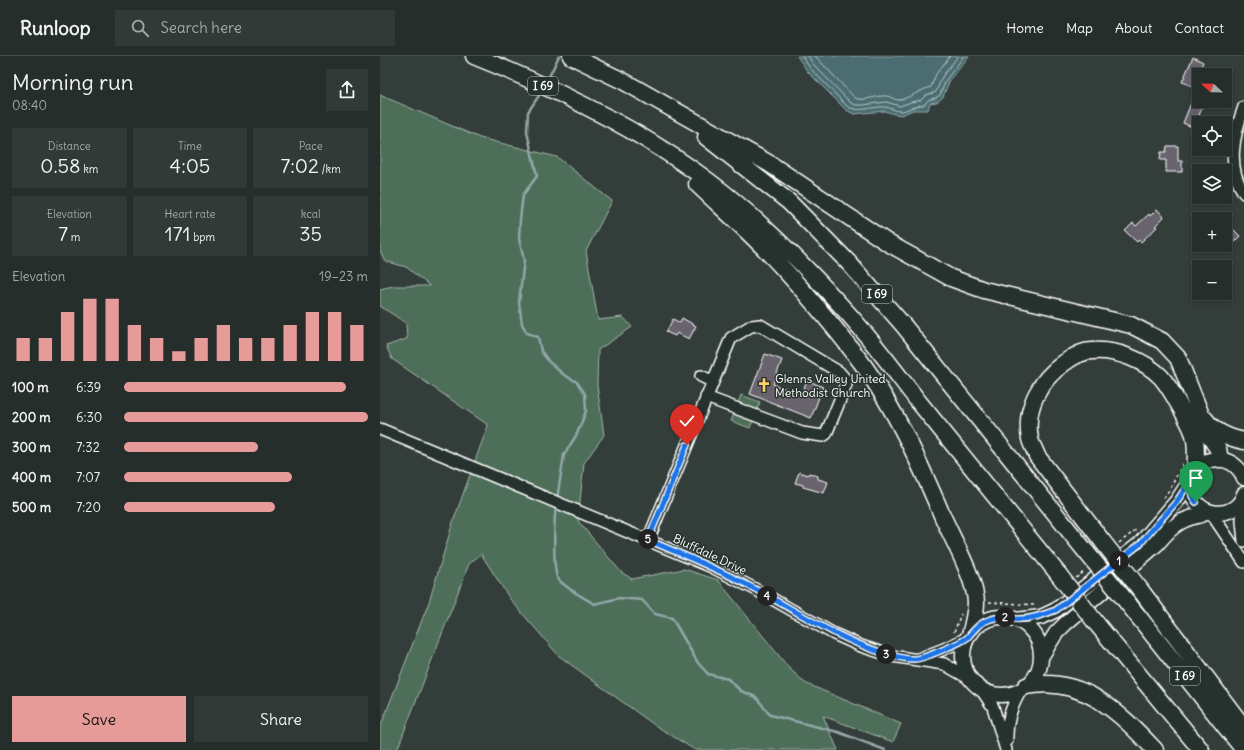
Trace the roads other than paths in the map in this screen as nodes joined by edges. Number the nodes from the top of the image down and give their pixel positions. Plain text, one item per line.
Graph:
1 (474, 56) edge
2 (571, 56) edge
3 (623, 81) junction
4 (1244, 107) edge
5 (665, 151) junction
6 (1244, 193) edge
7 (701, 376) dead end
8 (713, 382) junction
9 (706, 397) junction
10 (1201, 415) junction
11 (380, 429) edge
12 (1244, 441) edge
13 (1244, 457) edge
14 (1224, 460) junction
15 (1193, 476) junction
16 (1244, 478) edge
17 (1244, 496) edge
18 (1209, 512) junction
19 (648, 540) junction
20 (1244, 541) edge
21 (1244, 562) edge
22 (1016, 620) junction
23 (969, 635) junction
24 (1040, 657) junction
25 (916, 660) junction
26 (970, 679) junction
27 (1024, 688) junction
28 (981, 689) junction
29 (1244, 728) edge
30 (1006, 750) edge
31 (1156, 750) edge
32 (1201, 750) edge
33 (1244, 750) edge

1 - 5 highway, I 69
2 - 3 highway, I 69
3 - 10 highway
3 - 33 highway, I 69, bridge
4 - 6 street
5 - 23 highway
5 - 32 highway, I 69, bridge
7 - 8 street
8 - 9 street
8 - 9 street
9 - 19 street
10 - 12 highway
10 - 14 highway
11 - 19 street, Bluffdale Drive
13 - 14 main road
14 - 15 main road
14 - 16 main road
15 - 18 main road
15 - 22 main road
15 - 29 highway, bridge
17 - 18 main road
17 - 20 street
18 - 21 street
18 - 24 main road
19 - 25 street, Bluffdale Drive
22 - 23 main road
22 - 24 main road
23 - 25 street, Bluffdale Drive
23 - 26 main road
24 - 27 main road
25 - 26 street, Bluffdale Drive
26 - 28 main road
27 - 28 main road
27 - 30 street
27 - 31 highway
28 - 30 street

